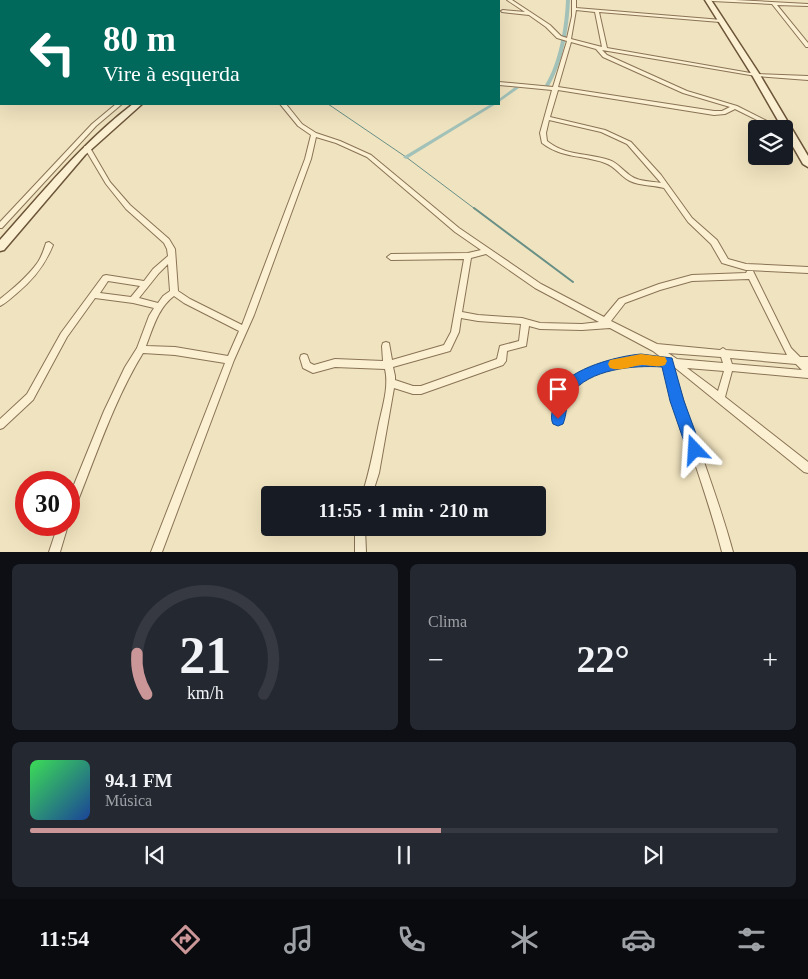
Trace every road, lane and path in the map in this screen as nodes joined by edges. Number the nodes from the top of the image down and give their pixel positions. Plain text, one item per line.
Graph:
1 (509, 0) edge
2 (574, 0) edge
3 (710, 0) edge
4 (774, 4) junction
5 (808, 5) edge
6 (574, 9) junction
7 (503, 11) dead end
8 (597, 11) junction
9 (530, 14) junction
10 (720, 21) junction
11 (569, 40) junction
12 (808, 46) edge
13 (598, 48) junction
14 (605, 49) junction
15 (756, 75) junction
16 (808, 78) edge
17 (500, 83) edge
18 (555, 88) junction
19 (118, 105) edge
20 (137, 105) edge
21 (283, 105) edge
22 (735, 108) junction
23 (548, 118) junction
24 (761, 120) edge
25 (780, 120) edge
26 (314, 134) junction
27 (793, 142) edge
28 (87, 147) junction
29 (808, 164) edge
30 (665, 186) junction
31 (0, 226) edge
32 (49, 245) dead end
33 (0, 247) edge
34 (487, 251) junction
35 (468, 256) junction
36 (172, 257) junction
37 (391, 257) dead end
38 (746, 267) junction
39 (808, 270) edge
40 (752, 276) junction
41 (144, 284) junction
42 (174, 292) junction
43 (94, 295) junction
44 (133, 300) junction
45 (0, 303) edge
46 (159, 306) junction
47 (458, 314) junction
48 (525, 322) junction
49 (609, 323) junction
50 (244, 330) junction
51 (386, 346) dead end
52 (656, 348) junction
53 (141, 349) junction
54 (723, 352) junction
55 (304, 358) dead end
56 (230, 360) junction
57 (796, 360) junction
58 (808, 361) edge
59 (670, 362) junction
60 (388, 365) junction
61 (729, 367) junction
62 (808, 372) edge
63 (390, 383) junction
64 (720, 398) junction
65 (558, 419) dead end
66 (0, 425) edge
67 (808, 468) edge
68 (80, 482) edge
69 (369, 486) edge
70 (59, 536) edge
71 (360, 536) edge
72 (54, 552) edge
73 (156, 552) edge
74 (361, 552) edge
75 (728, 552) edge

1 - 9 street
2 - 6 street
3 - 4 street
3 - 10 street
4 - 5 street
4 - 12 street
6 - 8 street
6 - 11 street
7 - 9 street
8 - 10 street
8 - 14 street
9 - 11 street
10 - 15 street
11 - 13 street
11 - 18 street
13 - 14 street
13 - 22 street
14 - 15 street
15 - 16 street
15 - 25 street
17 - 18 street
18 - 22 street
18 - 23 street
19 - 31 street
20 - 28 street
21 - 26 street
22 - 24 street
23 - 30 street
23 - 30 street
26 - 34 street
26 - 50 street
27 - 29 street
28 - 33 street
28 - 36 street
30 - 38 street
32 - 45 street
34 - 35 street
34 - 49 street
35 - 37 street
35 - 47 street
36 - 41 street
36 - 42 street
38 - 39 street
38 - 40 street
40 - 49 street
40 - 57 street
41 - 43 street
41 - 44 street
42 - 46 street
42 - 50 street
43 - 44 street
43 - 66 street
44 - 46 street
46 - 53 street
47 - 48 street
47 - 60 street
48 - 49 street
48 - 63 street
49 - 52 street
50 - 56 street
51 - 60 street
52 - 54 street
52 - 59 street
53 - 56 street
53 - 68 street
54 - 57 street
54 - 61 street
55 - 60 street
56 - 73 street
57 - 58 street
57 - 62 street
59 - 61 street
59 - 64 street
59 - 65 street
59 - 75 street
60 - 63 street
61 - 62 street
61 - 64 street
63 - 69 street
64 - 67 street
70 - 72 street
71 - 74 street

